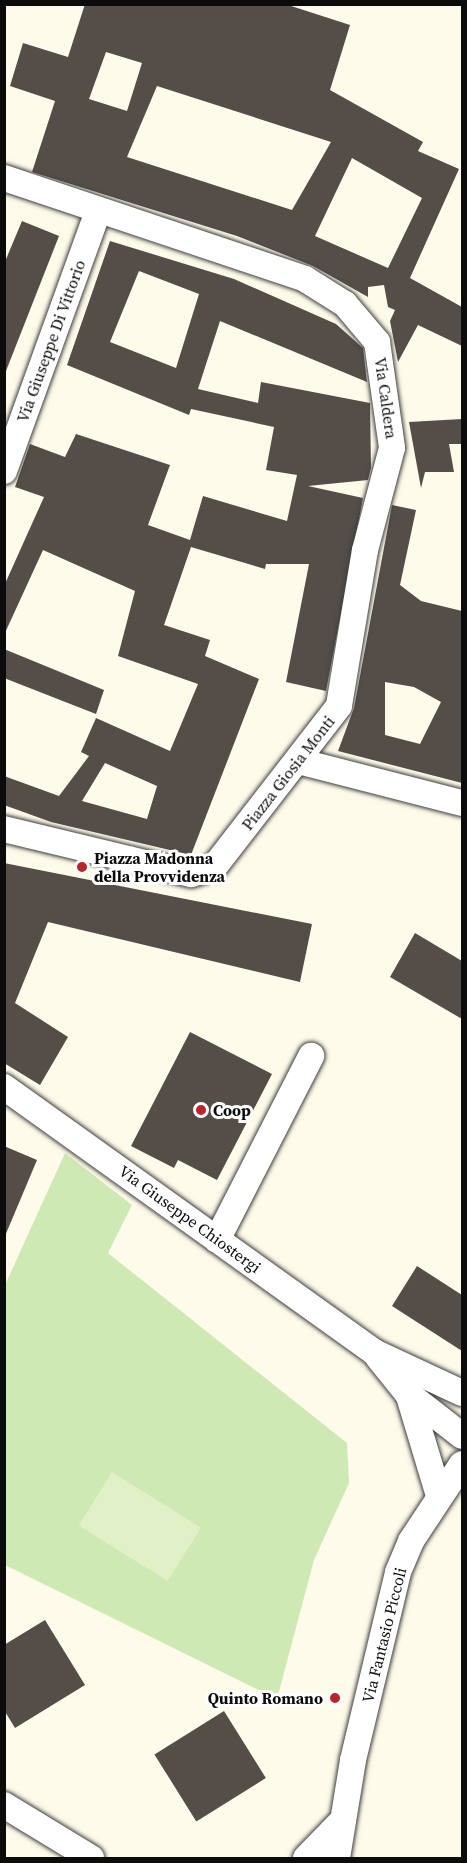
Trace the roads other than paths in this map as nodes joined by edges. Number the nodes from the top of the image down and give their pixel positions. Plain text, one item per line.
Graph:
1 (4, 178) edge
2 (98, 212) junction
3 (4, 471) edge
4 (345, 684) joint
5 (298, 761) junction
6 (462, 803) edge
7 (4, 829) edge
8 (311, 1056) dead end
9 (4, 1087) edge
10 (217, 1240) junction
11 (374, 1352) junction
12 (407, 1393) junction
13 (462, 1393) edge
14 (462, 1436) edge
15 (462, 1464) edge
16 (439, 1496) junction
17 (4, 1804) edge
18 (343, 1820) junction
19 (91, 1858) edge
20 (306, 1858) edge
21 (337, 1858) edge

1 - 2 street, Via Caldera
2 - 3 street, Via Giuseppe Di Vittorio
2 - 4 street, Via Caldera
4 - 5 street, Piazza Giosia Monti
5 - 6 street
5 - 7 street, Piazza Giosia Monti
8 - 10 street
9 - 10 street, Via Giuseppe Chiostergi
10 - 11 street, Via Giuseppe Chiostergi
11 - 12 street, Via Giuseppe Chiostergi
11 - 13 street, Via Giuseppe Chiostergi
12 - 14 street, Via Giuseppe Chiostergi
12 - 16 street, Via Giuseppe Chiostergi
15 - 16 street, Via Fantasio Piccoli
16 - 18 street, Via Fantasio Piccoli
17 - 19 street
18 - 20 street
18 - 21 street, Via Fantasio Piccoli

